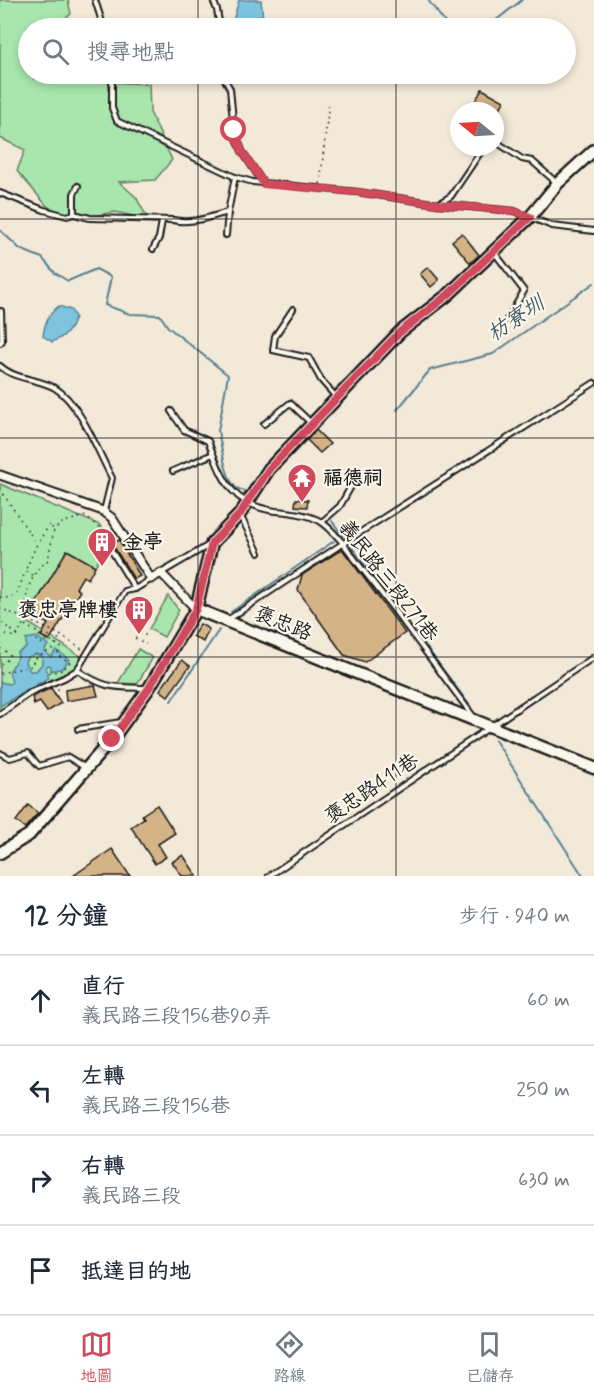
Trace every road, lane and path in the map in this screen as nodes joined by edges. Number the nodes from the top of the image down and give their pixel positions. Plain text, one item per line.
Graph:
1 (94, 0) edge
2 (213, 0) edge
3 (100, 18) edge
4 (218, 18) edge
5 (112, 84) edge
6 (227, 84) edge
7 (329, 102) dead end
8 (504, 147) edge
9 (594, 150) edge
10 (478, 156) edge
11 (235, 177) junction
12 (558, 183) junction
13 (264, 184) junction
14 (78, 186) dead end
15 (320, 188) junction
16 (0, 193) edge
17 (438, 204) junction
18 (228, 212) junction
19 (74, 214) junction
20 (530, 217) junction
21 (162, 221) junction
22 (594, 231) edge
23 (226, 235) dead end
24 (153, 249) dead end
25 (494, 252) junction
26 (293, 309) dead end
27 (1, 311) edge
28 (505, 323) dead end
29 (0, 343) edge
30 (0, 366) edge
31 (594, 383) edge
32 (336, 398) junction
33 (171, 411) dead end
34 (311, 423) junction
35 (264, 424) dead end
36 (213, 454) junction
37 (173, 471) dead end
38 (358, 474) dead end
39 (0, 476) edge
40 (0, 489) edge
41 (248, 502) junction
42 (103, 511) junction
43 (240, 514) junction
44 (321, 522) junction
45 (54, 530) junction
46 (212, 543) junction
47 (37, 544) junction
48 (342, 544) junction
49 (108, 545) joint
50 (259, 553) dead end
51 (25, 571) junction
52 (162, 573) junction
53 (34, 575) junction
54 (151, 579) junction
55 (135, 589) junction
56 (0, 597) edge
57 (0, 608) edge
58 (196, 609) junction
59 (0, 617) edge
60 (26, 618) junction
61 (226, 621) junction
62 (24, 624) junction
63 (52, 630) junction
64 (139, 632) dead end
65 (40, 634) junction
66 (18, 635) junction
67 (61, 635) junction
68 (0, 637) edge
69 (47, 638) junction
70 (135, 638) dead end
71 (149, 638) dead end
72 (56, 643) junction
73 (146, 644) dead end
74 (0, 648) edge
75 (88, 652) junction
76 (594, 657) edge
77 (0, 664) edge
78 (49, 669) dead end
79 (77, 670) junction
80 (0, 673) edge
81 (149, 688) junction
82 (0, 714) edge
83 (125, 721) junction
84 (477, 721) junction
85 (491, 726) junction
86 (78, 729) dead end
87 (0, 753) edge
88 (86, 768) junction
89 (594, 768) edge
90 (0, 853) edge
91 (269, 876) edge

1 - 3 lane
2 - 4 lane
5 - 11 lane
6 - 13 lane
7 - 15 path
8 - 12 lane
9 - 12 main road
10 - 17 lane
11 - 13 lane
11 - 18 lane
12 - 20 main road
13 - 15 lane
14 - 19 lane
15 - 17 lane
16 - 19 lane
17 - 20 lane
18 - 21 lane
18 - 23 lane
19 - 21 lane
20 - 22 lane
20 - 25 main road
21 - 24 lane
25 - 28 lane
25 - 32 main road
26 - 32 lane
27 - 29 lane
30 - 42 lane
31 - 48 lane
32 - 34 main road
33 - 36 lane
34 - 35 lane
34 - 41 main road
36 - 37 lane
36 - 41 lane
38 - 44 lane
39 - 42 street
40 - 47 path
41 - 43 main road
41 - 44 lane, 義民路三段271巷
42 - 54 street
43 - 46 main road
43 - 50 lane
44 - 48 lane, 義民路三段271巷
45 - 47 path
45 - 49 path
45 - 53 path
46 - 52 lane
46 - 58 main road
47 - 51 path
48 - 61 lane
48 - 84 lane, 義民路三段271巷
49 - 55 lane
51 - 53 path
51 - 56 path
52 - 54 street
52 - 58 street, 褒忠路
53 - 60 path
54 - 55 lane
55 - 75 lane
57 - 60 path
58 - 61 main road, 褒忠路
58 - 81 main road
59 - 66 path
60 - 62 path
60 - 63 path
61 - 84 main road, 褒忠路
62 - 65 path
62 - 66 path
63 - 67 path
63 - 69 path
64 - 71 path
65 - 69 path
65 - 69 path
66 - 68 path
67 - 72 path
67 - 75 path
69 - 72 path
70 - 73 path
72 - 78 path
72 - 80 path
74 - 77 path
75 - 79 lane
76 - 85 lane, 褒忠路411巷
79 - 81 lane
79 - 82 lane
81 - 83 main road
83 - 86 lane
83 - 88 main road
84 - 85 main road, 褒忠路
85 - 89 main road, 褒忠路
85 - 91 lane, 褒忠路411巷
87 - 88 lane
88 - 90 main road

